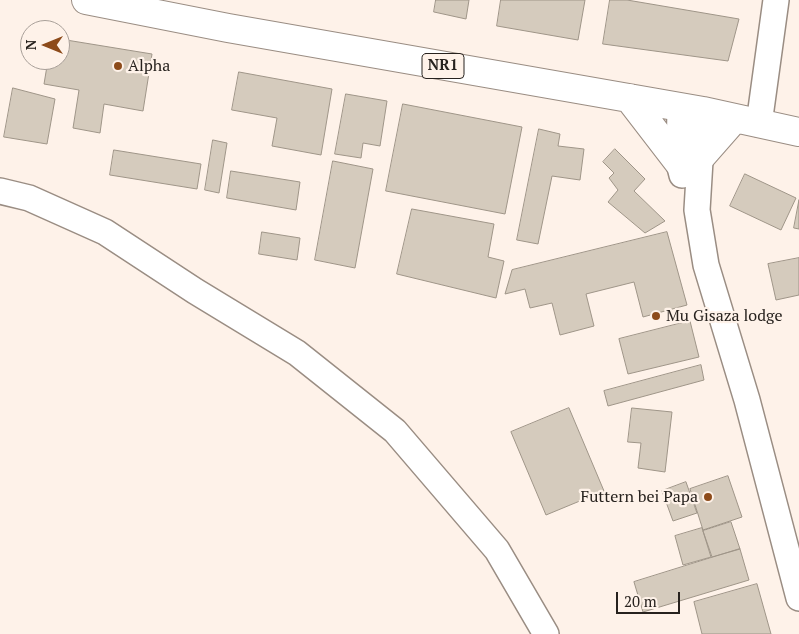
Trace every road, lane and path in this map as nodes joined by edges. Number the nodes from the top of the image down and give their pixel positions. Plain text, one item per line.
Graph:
1 (86, 0) edge
2 (776, 0) edge
3 (629, 98) junction
4 (692, 109) junction
5 (747, 121) junction
6 (799, 132) edge
7 (689, 161) junction
8 (0, 191) edge
9 (798, 593) edge
10 (546, 634) edge

1 - 3 highway, NR1
2 - 5 street
3 - 4 highway, NR1
3 - 7 highway
4 - 5 highway, NR1
4 - 7 street
5 - 6 highway, NR1
5 - 7 highway
7 - 9 street
8 - 10 street

